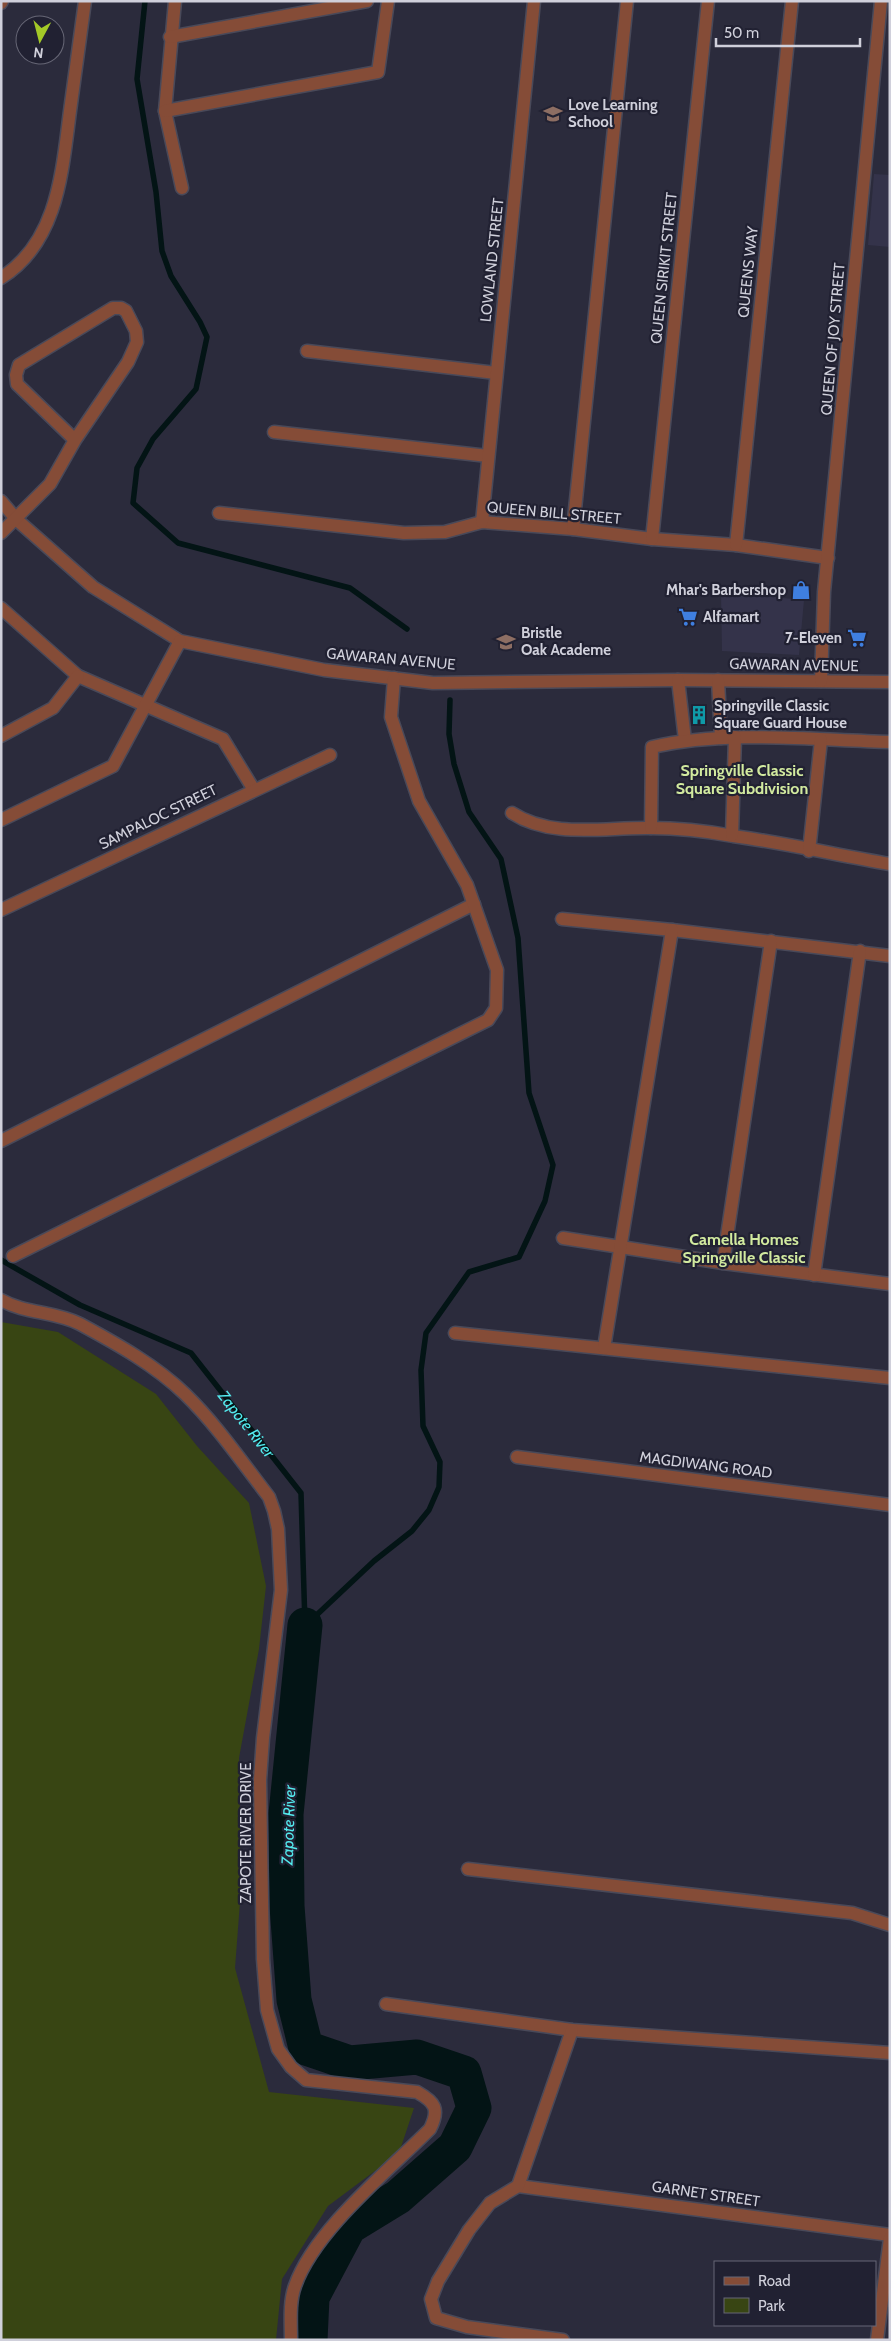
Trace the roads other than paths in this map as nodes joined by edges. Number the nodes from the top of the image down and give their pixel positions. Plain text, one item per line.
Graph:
1 (85, 1) edge
2 (175, 1) edge
3 (366, 1) edge
4 (388, 1) edge
5 (534, 1) edge
6 (627, 1) edge
7 (708, 1) edge
8 (792, 1) edge
9 (881, 1) edge
10 (170, 37) junction
11 (165, 111) junction
12 (182, 188) dead end
13 (1, 278) edge
14 (307, 351) dead end
15 (496, 373) junction
16 (274, 432) dead end
17 (75, 440) junction
18 (488, 456) junction
19 (1, 501) edge
20 (219, 513) dead end
21 (17, 520) junction
22 (482, 522) junction
23 (573, 529) junction
24 (1, 533) edge
25 (652, 539) junction
26 (736, 546) junction
27 (828, 558) junction
28 (1, 608) edge
29 (180, 641) junction
30 (78, 676) junction
31 (394, 678) junction
32 (678, 680) junction
33 (718, 680) junction
34 (820, 681) junction
35 (890, 682) edge
36 (145, 704) junction
37 (1, 736) edge
38 (735, 737) junction
39 (721, 738) junction
40 (685, 740) junction
41 (821, 740) junction
42 (890, 742) edge
43 (330, 755) dead end
44 (254, 790) junction
45 (512, 813) dead end
46 (1, 820) edge
47 (651, 828) junction
48 (732, 836) junction
49 (809, 851) junction
50 (890, 864) edge
51 (474, 904) junction
52 (1, 910) edge
53 (562, 919) dead end
54 (672, 930) junction
55 (771, 941) junction
56 (860, 951) junction
57 (890, 956) edge
58 (1, 1141) edge
59 (563, 1238) dead end
60 (621, 1248) junction
61 (13, 1256) dead end
62 (723, 1264) junction
63 (814, 1275) junction
64 (890, 1284) edge
65 (1, 1300) edge
66 (455, 1333) dead end
67 (604, 1348) junction
68 (890, 1378) edge
69 (517, 1457) dead end
70 (890, 1505) edge
71 (468, 1869) dead end
72 (890, 1925) edge
73 (386, 2004) dead end
74 (572, 2030) junction
75 (890, 2053) edge
76 (518, 2186) junction
77 (890, 2236) edge
78 (291, 2340) edge
79 (563, 2340) edge
80 (876, 2340) edge

1 - 13 street
2 - 10 street
3 - 10 street
4 - 11 street
5 - 15 street, LOWLAND STREET
6 - 23 street
7 - 25 street, QUEEN SIRIKIT STREET
8 - 26 street, QUEENS WAY
9 - 27 street, QUEEN OF JOY STREET
10 - 11 street
11 - 12 street
14 - 15 street
15 - 18 street, LOWLAND STREET
16 - 18 street
17 - 17 street
17 - 21 street
18 - 22 street, LOWLAND STREET
19 - 21 street, GAWARAN AVENUE
20 - 22 street, QUEEN BILL STREET
21 - 24 street
21 - 29 street, GAWARAN AVENUE
22 - 23 street, QUEEN BILL STREET
23 - 25 street, QUEEN BILL STREET
25 - 26 street, QUEEN BILL STREET
26 - 27 street, QUEEN BILL STREET
27 - 34 street, QUEEN OF JOY STREET
28 - 30 street
29 - 31 street, GAWARAN AVENUE
29 - 36 street
30 - 36 street
30 - 37 street
31 - 32 street, GAWARAN AVENUE
31 - 51 street
32 - 33 street, GAWARAN AVENUE
32 - 40 street
33 - 34 street, GAWARAN AVENUE
33 - 39 street
34 - 35 street, GAWARAN AVENUE
36 - 44 street
36 - 46 street
38 - 39 street
38 - 41 street
38 - 48 street
39 - 40 street
40 - 47 street
41 - 42 street
41 - 49 street
43 - 44 street, SAMPALOC STREET
44 - 52 street, SAMPALOC STREET
45 - 47 street
47 - 48 street
48 - 49 street
49 - 50 street
51 - 58 street
51 - 61 street
53 - 54 street
54 - 55 street
54 - 60 street
55 - 56 street
55 - 62 street
56 - 57 street
56 - 63 street
59 - 60 street
60 - 62 street
60 - 67 street
62 - 63 street
63 - 64 street
65 - 78 street, ZAPOTE RIVER DRIVE
66 - 67 street
67 - 68 street
69 - 70 street, MAGDIWANG ROAD
71 - 72 street
73 - 74 street
74 - 75 street
74 - 76 street
76 - 77 street, GARNET STREET
76 - 79 street
77 - 80 street

